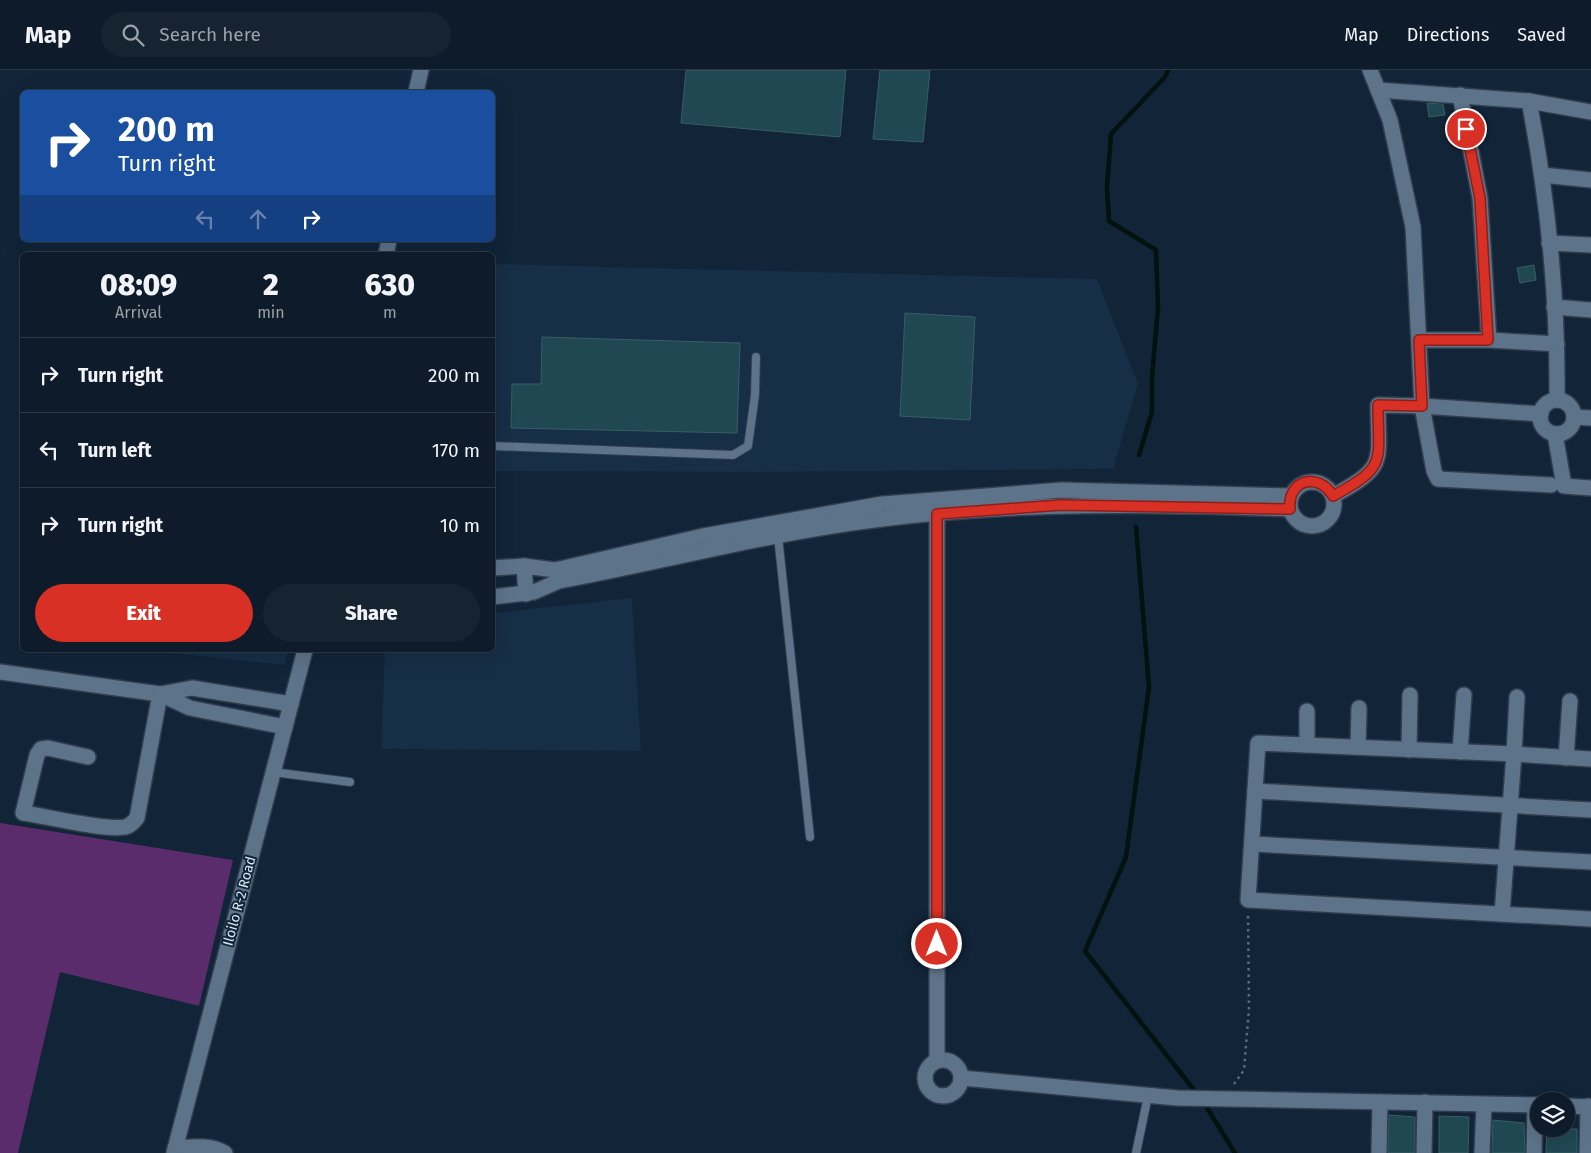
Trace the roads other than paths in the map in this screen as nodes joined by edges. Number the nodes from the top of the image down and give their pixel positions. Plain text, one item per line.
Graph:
1 (421, 70) edge
2 (1370, 70) edge
3 (416, 90) edge
4 (1378, 90) junction
5 (1460, 95) junction
6 (1529, 101) junction
7 (1591, 112) edge
8 (1542, 175) junction
9 (1591, 180) edge
10 (1549, 243) junction
11 (1591, 245) edge
12 (1554, 307) junction
13 (1591, 310) edge
14 (1419, 340) junction
15 (1488, 340) junction
16 (1558, 344) junction
17 (756, 357) dead end
18 (1557, 400) junction
19 (1422, 406) junction
20 (1541, 414) junction
21 (1574, 417) junction
22 (1591, 418) edge
23 (1555, 434) junction
24 (495, 446) edge
25 (1551, 484) dead end
26 (1591, 488) edge
27 (1333, 496) junction
28 (1290, 502) junction
29 (937, 507) junction
30 (787, 529) junction
31 (705, 544) junction
32 (614, 564) junction
33 (524, 566) junction
34 (495, 568) edge
35 (526, 594) junction
36 (495, 597) edge
37 (304, 652) edge
38 (0, 672) edge
39 (160, 694) junction
40 (1410, 695) dead end
41 (1464, 695) dead end
42 (1517, 698) dead end
43 (1570, 701) dead end
44 (291, 704) junction
45 (1359, 708) dead end
46 (1307, 711) dead end
47 (285, 727) junction
48 (1307, 745) junction
49 (1358, 748) junction
50 (1409, 750) junction
51 (1460, 752) junction
52 (1514, 754) junction
53 (88, 758) dead end
54 (1566, 758) junction
55 (1591, 759) edge
56 (273, 772) junction
57 (350, 782) dead end
58 (1255, 791) junction
59 (1510, 805) junction
60 (1591, 810) edge
61 (810, 837) dead end
62 (1252, 844) junction
63 (1507, 856) junction
64 (1591, 862) edge
65 (1502, 914) junction
66 (1591, 919) edge
67 (937, 1061) junction
68 (962, 1078) junction
69 (1148, 1096) junction
70 (1380, 1102) junction
71 (1425, 1102) junction
72 (1484, 1105) junction
73 (1530, 1105) edge
74 (1575, 1106) edge
75 (1590, 1106) edge
76 (1535, 1137) edge
77 (174, 1150) edge
78 (225, 1153) edge
79 (1136, 1153) edge
80 (1379, 1153) edge
81 (1424, 1153) edge
82 (1482, 1153) edge
83 (1534, 1153) edge
84 (1587, 1153) edge

1 - 3 street
2 - 4 street
4 - 5 street
4 - 14 street
5 - 6 street
5 - 15 street
6 - 7 street
6 - 8 street
8 - 9 street
8 - 10 street
10 - 11 street
10 - 12 street
12 - 13 street
12 - 16 street
14 - 15 street
14 - 19 street
15 - 16 street
16 - 18 street
17 - 24 lane
18 - 20 street
18 - 21 street
19 - 20 street
19 - 25 street
19 - 27 street
20 - 23 street
21 - 22 street
21 - 23 street
23 - 26 street
27 - 28 street
27 - 28 street
28 - 29 street
29 - 30 street
29 - 67 street
30 - 31 street
30 - 31 street
30 - 61 lane
31 - 32 street
32 - 33 street
32 - 35 street
33 - 34 street
33 - 35 street
35 - 36 street
37 - 44 street, Iloilo R-2 Road
38 - 39 street
39 - 44 street
39 - 47 street
39 - 53 street
40 - 50 street
41 - 51 street
42 - 52 street
43 - 54 street
44 - 47 street, Iloilo R-2 Road
45 - 49 street
46 - 48 street
47 - 56 street, Iloilo R-2 Road
48 - 49 street
48 - 58 street
49 - 50 street
50 - 51 street
51 - 52 street
52 - 54 street
52 - 59 street
54 - 55 street
56 - 57 lane
56 - 77 street, Iloilo R-2 Road
58 - 59 street
58 - 62 street
59 - 60 street
59 - 63 street
62 - 63 street
62 - 65 street
63 - 64 street
63 - 65 street
65 - 66 street
67 - 68 street
67 - 68 street
68 - 69 street
69 - 70 street
69 - 79 lane
70 - 71 street
70 - 80 street
71 - 72 street
71 - 81 street
72 - 73 street
72 - 82 street
74 - 75 street
75 - 84 street
76 - 83 street
77 - 78 street

